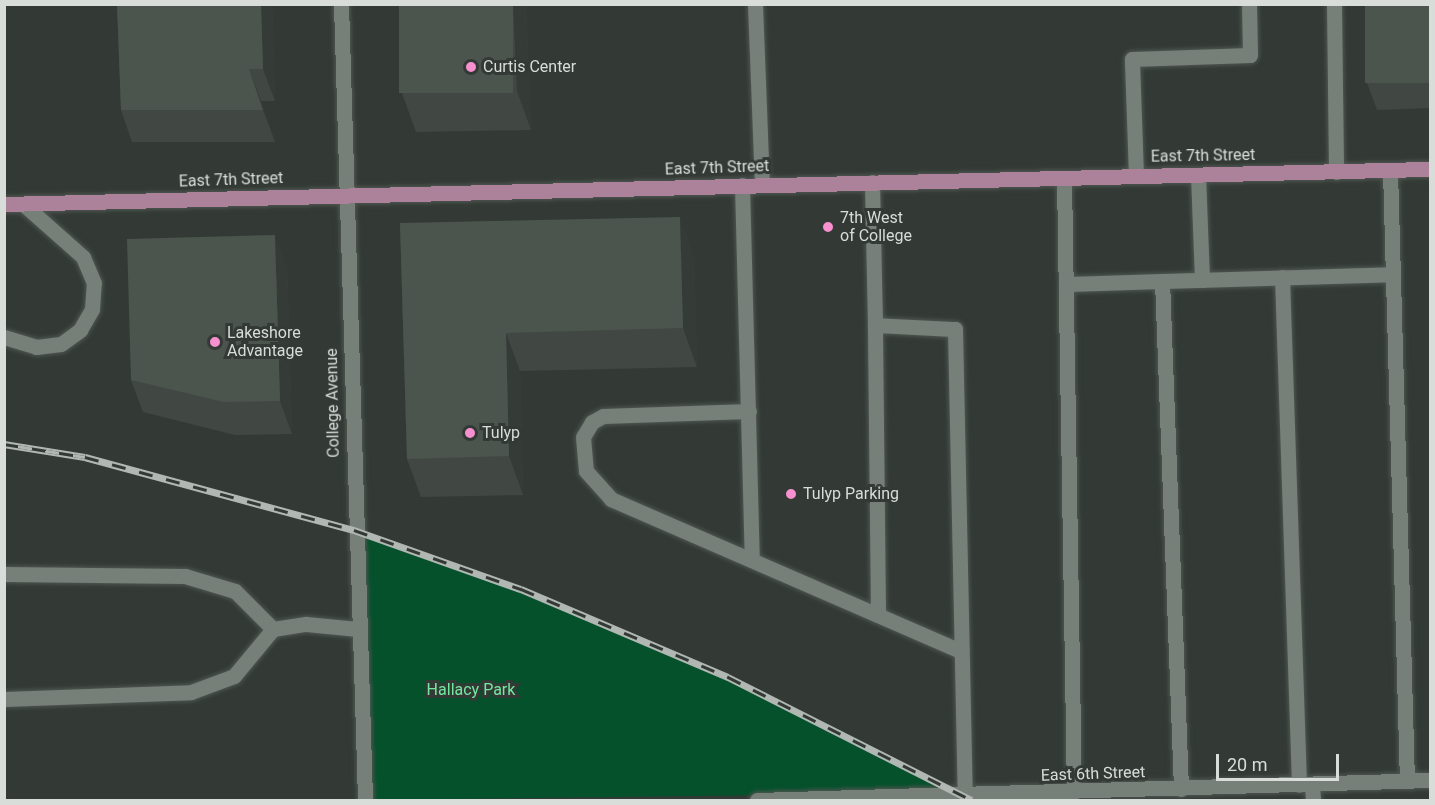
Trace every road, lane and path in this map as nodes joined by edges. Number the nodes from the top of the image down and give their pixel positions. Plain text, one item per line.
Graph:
1 (341, 4) edge
2 (755, 4) edge
3 (1249, 4) edge
4 (1334, 4) edge
5 (1431, 169) edge
6 (1390, 170) junction
7 (1336, 172) junction
8 (1198, 175) junction
9 (1136, 176) junction
10 (1064, 178) junction
11 (872, 182) junction
12 (762, 184) junction
13 (742, 185) junction
14 (345, 194) junction
15 (4, 204) edge
16 (23, 204) junction
17 (1393, 274) junction
18 (1282, 277) junction
19 (1202, 280) junction
20 (1162, 281) junction
21 (1068, 284) junction
22 (875, 325) junction
23 (4, 337) edge
24 (749, 411) junction
25 (752, 560) junction
26 (4, 574) edge
27 (878, 615) junction
28 (273, 629) junction
29 (358, 629) junction
30 (961, 651) junction
31 (4, 699) edge
32 (1431, 780) edge
33 (1407, 781) junction
34 (1305, 785) junction
35 (1181, 789) junction
36 (1074, 792) junction
37 (965, 796) junction
38 (946, 799) edge
39 (364, 801) edge
40 (757, 801) edge
41 (1313, 801) edge

1 - 14 street, College Avenue
2 - 12 street
3 - 9 street
4 - 7 street
5 - 6 main road, East 7th Street
6 - 7 main road, East 7th Street
6 - 17 street
7 - 8 main road, East 7th Street
8 - 9 main road, East 7th Street
8 - 19 street
9 - 10 main road, East 7th Street
10 - 11 main road, East 7th Street
10 - 21 street
11 - 12 main road, East 7th Street
11 - 22 street
12 - 13 main road, East 7th Street
13 - 14 main road, East 7th Street
13 - 24 street
14 - 16 main road, East 7th Street
14 - 29 street, College Avenue
15 - 16 main road, East 7th Street
16 - 23 street
17 - 18 street
17 - 33 street
18 - 19 street
18 - 34 street
19 - 20 street
20 - 21 street
20 - 35 street
21 - 36 street
22 - 27 street
22 - 30 street
24 - 25 street
24 - 25 street
25 - 27 street
26 - 28 street
27 - 30 street
28 - 29 street
28 - 31 street
29 - 39 street, College Avenue
30 - 37 street
32 - 33 street, East 6th Street
33 - 34 street, East 6th Street
34 - 35 street, East 6th Street
34 - 41 street
35 - 36 street, East 6th Street
36 - 37 street, East 6th Street
37 - 38 street, East 6th Street
38 - 40 street, East 6th Street

